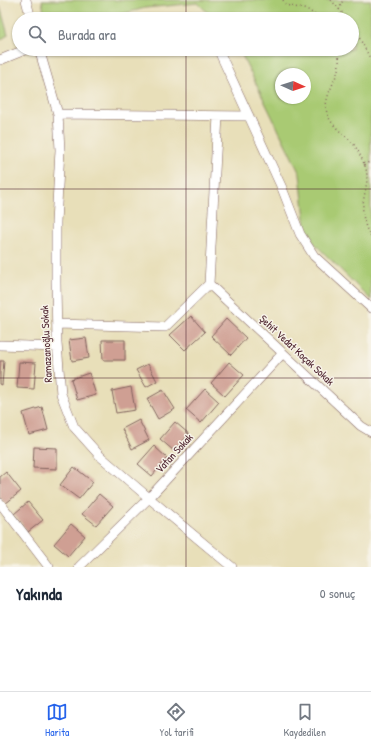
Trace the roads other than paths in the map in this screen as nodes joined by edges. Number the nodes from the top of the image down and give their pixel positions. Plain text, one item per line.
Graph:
1 (26, 0) edge
2 (29, 12) edge
3 (12, 55) edge
4 (41, 56) edge
5 (221, 56) edge
6 (0, 60) edge
7 (58, 114) junction
8 (218, 116) junction
9 (249, 116) junction
10 (209, 284) junction
11 (371, 308) edge
12 (57, 324) junction
13 (0, 345) edge
14 (58, 347) junction
15 (283, 353) junction
16 (371, 432) edge
17 (149, 498) junction
18 (0, 503) edge
19 (49, 567) edge
20 (79, 567) edge
21 (232, 567) edge

1 - 2 street
3 - 6 street
4 - 7 street, Ramazanoğlu Sokak
5 - 9 street
7 - 8 street
7 - 12 street, Ramazanoğlu Sokak
8 - 9 street
8 - 10 street
9 - 11 street
10 - 12 street
10 - 15 street, Şehit Vedat Koçak Sokak
12 - 14 street, Ramazanoğlu Sokak
13 - 14 street
14 - 17 street, Ramazanoğlu Sokak
15 - 16 street, Şehit Vedat Koçak Sokak
15 - 17 street, Vatan Sokak
17 - 20 street, Vatan Sokak
17 - 21 street, Ramazanoğlu Sokak
18 - 19 street

